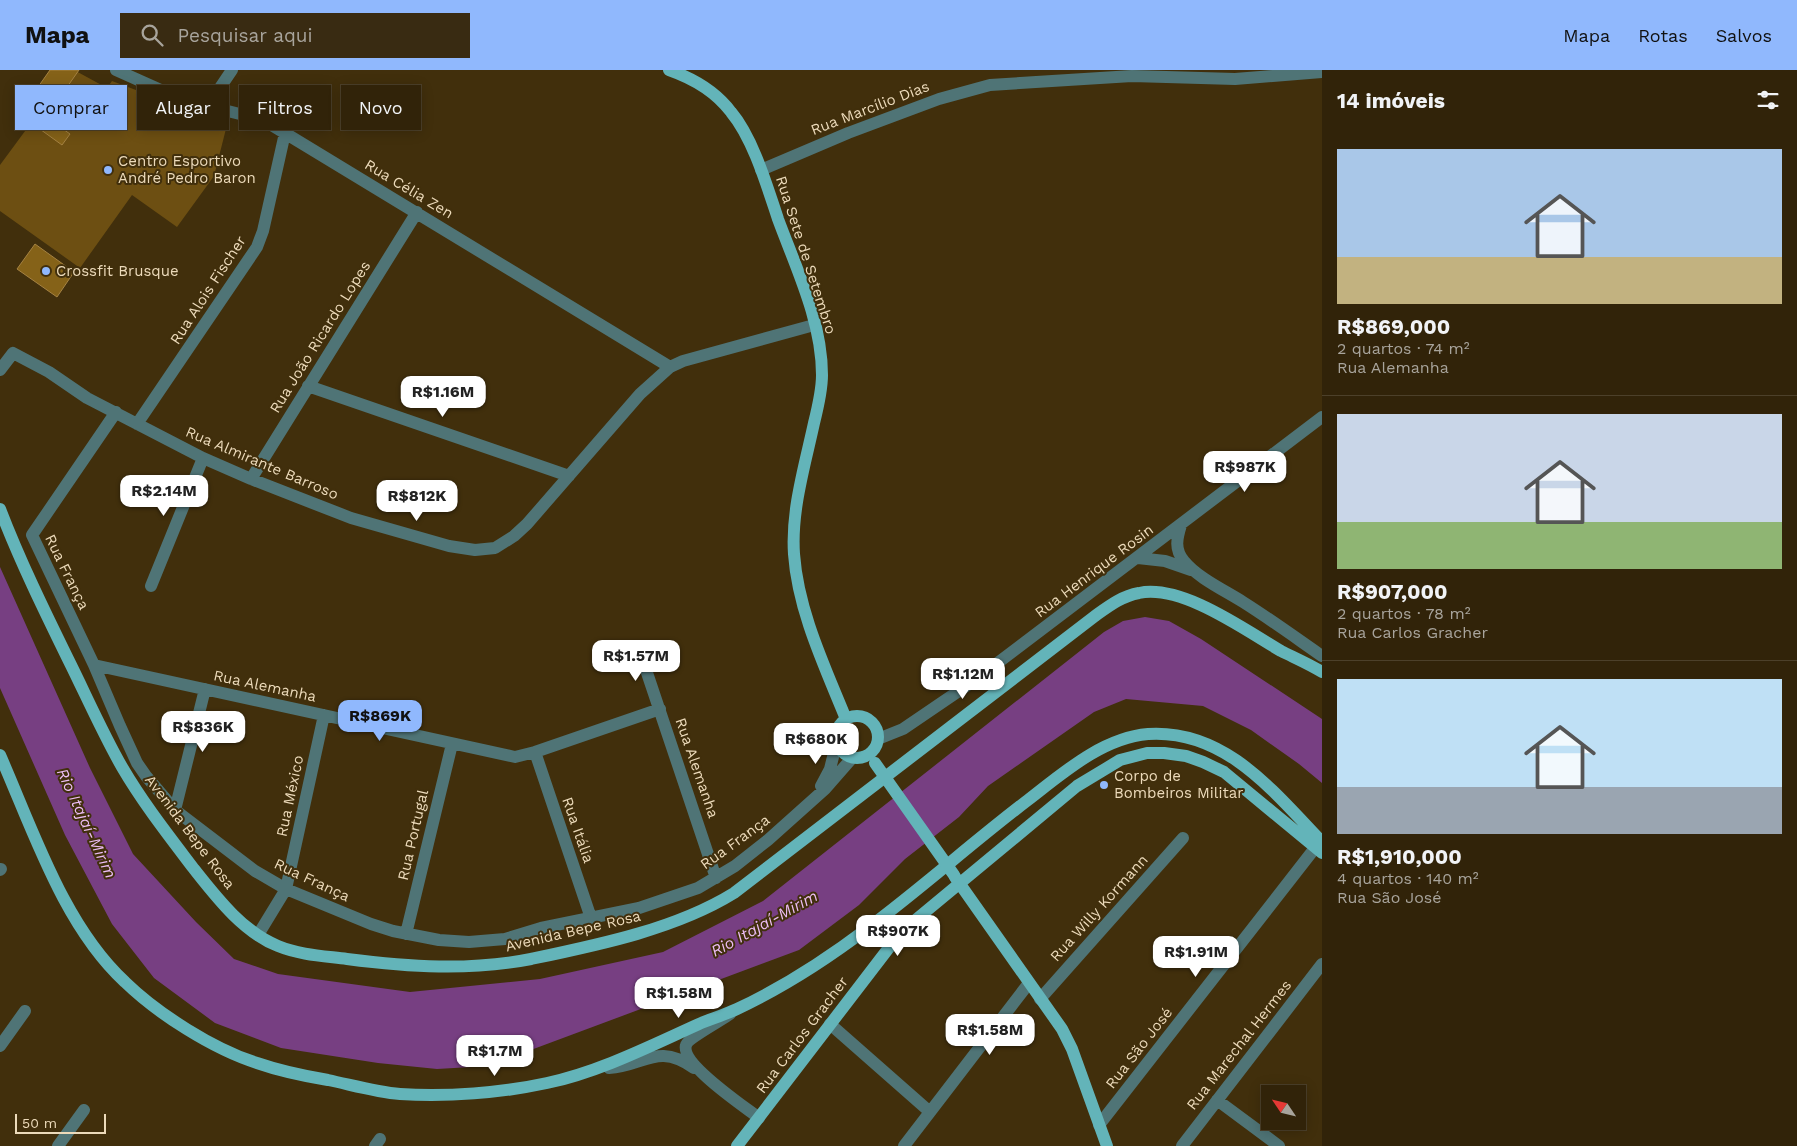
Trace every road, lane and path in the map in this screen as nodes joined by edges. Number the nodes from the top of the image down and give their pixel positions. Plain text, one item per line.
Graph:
1 (116, 70) edge
2 (232, 70) edge
3 (669, 70) edge
4 (1322, 72) edge
5 (150, 85) edge
6 (222, 85) edge
7 (229, 112) edge
8 (285, 133) junction
9 (761, 170) junction
10 (417, 212) junction
11 (814, 325) junction
12 (670, 367) junction
13 (0, 370) edge
14 (308, 386) junction
15 (116, 412) junction
16 (1322, 417) edge
17 (137, 424) junction
18 (203, 458) junction
19 (569, 476) junction
20 (251, 479) junction
21 (0, 509) edge
22 (1182, 525) junction
23 (1138, 558) junction
24 (1196, 571) junction
25 (151, 586) dead end
26 (638, 646) dead end
27 (1281, 651) junction
28 (1322, 656) edge
29 (94, 665) junction
30 (1322, 672) edge
31 (1322, 682) edge
32 (205, 689) junction
33 (660, 709) junction
34 (324, 715) junction
35 (846, 719) junction
36 (878, 739) junction
37 (837, 741) junction
38 (452, 744) junction
39 (535, 752) junction
40 (0, 755) edge
41 (854, 757) junction
42 (872, 759) junction
43 (816, 797) junction
44 (175, 810) junction
45 (1183, 838) dead end
46 (1320, 848) edge
47 (716, 878) junction
48 (957, 880) junction
49 (286, 889) junction
50 (591, 918) junction
51 (406, 934) junction
52 (258, 935) junction
53 (1322, 964) edge
54 (1029, 983) junction
55 (1040, 999) junction
56 (25, 1011) dead end
57 (734, 1011) junction
58 (830, 1024) junction
59 (0, 1046) edge
60 (594, 1068) junction
61 (699, 1071) junction
62 (1217, 1100) junction
63 (84, 1110) dead end
64 (930, 1112) junction
65 (759, 1118) junction
66 (1099, 1125) junction
67 (58, 1146) edge
68 (737, 1146) edge
69 (904, 1146) edge
70 (1107, 1146) edge
71 (1182, 1146) edge
72 (1279, 1146) edge

1 - 5 street, Rua Célia Zen
2 - 6 street
3 - 9 main road, Rua Sete de Setembro
4 - 9 street, Rua Marcílio Dias
7 - 8 street, Rua Célia Zen
8 - 10 street, Rua Célia Zen
8 - 17 street, Rua Alois Fischer
9 - 11 main road, Rua Sete de Setembro
10 - 12 street, Rua Célia Zen
10 - 14 street, Rua João Ricardo Lopes
11 - 12 street, Rua Almirante Barroso
11 - 35 main road, Rua Sete de Setembro
12 - 19 street, Rua Almirante Barroso
13 - 15 street, Rua Almirante Barroso
14 - 19 street
14 - 20 street, Rua João Ricardo Lopes
15 - 17 street, Rua Almirante Barroso
15 - 29 street, Rua França
16 - 22 street, Rua Henrique Rosin
17 - 18 street, Rua Almirante Barroso
18 - 20 street, Rua Almirante Barroso
18 - 25 street
19 - 20 street, Rua Almirante Barroso
21 - 52 main road, Avenida Bepe Rosa
22 - 23 street, Rua Henrique Rosin
22 - 24 street
23 - 24 street
23 - 36 street, Rua Henrique Rosin
24 - 28 street
26 - 33 street
27 - 30 main road, Avenida Bepe Rosa
27 - 31 main road, Avenida Bepe Rosa
27 - 52 main road, Avenida Bepe Rosa
29 - 32 street, Rua Alemanha
29 - 44 street, Rua França
32 - 34 street, Rua Alemanha
32 - 44 street
33 - 39 street, Rua Alemanha
33 - 47 street, Rua Alemanha
34 - 38 street, Rua Alemanha
34 - 49 street, Rua México
35 - 36 main road
35 - 37 main road
36 - 42 main road
37 - 41 main road
37 - 43 street, Rua França
38 - 39 street, Rua Alemanha
38 - 51 street, Rua Portugal
39 - 50 street, Rua Itália
40 - 60 main road
41 - 42 main road
41 - 43 street, Rua França
42 - 48 main road, bridge
43 - 47 street, Rua França
44 - 49 street, Rua França
45 - 55 street, Rua Willy Kormann
46 - 48 main road, Rua Carlos Gracher
46 - 57 main road
46 - 66 street, Rua São José
47 - 50 street, Rua França
48 - 54 main road
48 - 58 main road, Rua Carlos Gracher
49 - 51 street, Rua França
49 - 52 street, Rua México
50 - 51 street, Rua França
53 - 62 street, Rua Marechal Hermes
54 - 55 main road
54 - 64 street
55 - 66 main road
56 - 59 street
57 - 60 main road
57 - 61 street
58 - 64 street
58 - 65 main road, Rua Carlos Gracher
60 - 61 street
61 - 65 street
62 - 71 street, Rua Marechal Hermes
62 - 72 street
63 - 67 street
64 - 69 street
65 - 68 main road, Rua Carlos Gracher
66 - 70 main road

